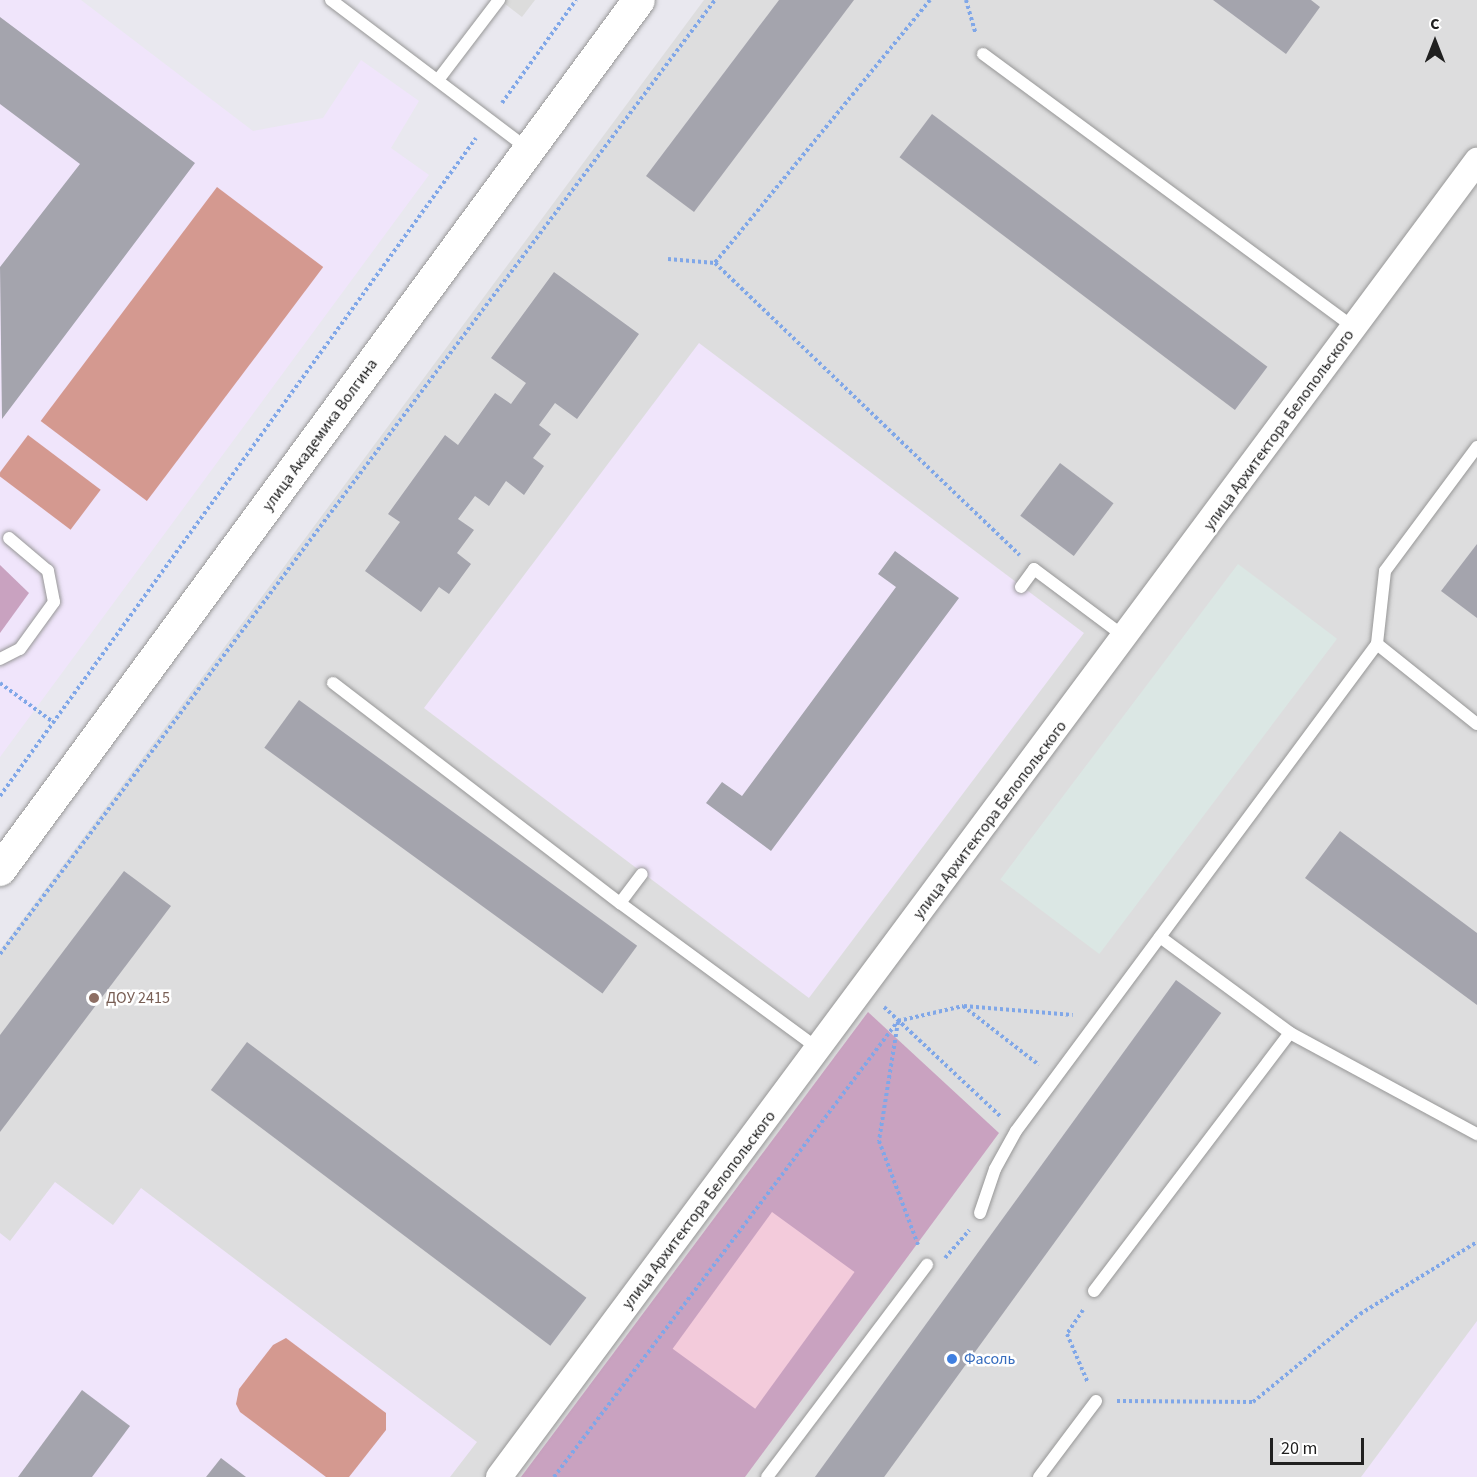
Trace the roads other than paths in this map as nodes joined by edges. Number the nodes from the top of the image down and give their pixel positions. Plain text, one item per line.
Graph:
1 (331, 0) edge
2 (500, 0) edge
3 (639, 0) edge
4 (983, 54) road end
5 (438, 80) junction
6 (529, 150) junction
7 (1477, 161) edge
8 (1355, 328) junction
9 (1477, 447) edge
10 (9, 538) dead end
11 (1021, 587) dead end
12 (1126, 638) junction
13 (1377, 644) junction
14 (0, 659) edge
15 (333, 683) dead end
16 (1477, 724) edge
17 (0, 870) edge
18 (642, 874) dead end
19 (620, 903) junction
20 (1160, 937) junction
21 (1290, 1033) junction
22 (819, 1049) junction
23 (1477, 1134) edge
24 (980, 1213) road end
25 (927, 1265) road end
26 (1094, 1291) road end
27 (1096, 1401) road end
28 (499, 1477) edge
29 (767, 1477) edge
30 (1039, 1477) edge

1 - 5 lane
2 - 5 lane
3 - 6 street, улица Академика Волгина
4 - 8 lane
5 - 6 lane
6 - 17 street, улица Академика Волгина
7 - 8 street, улица Архитектора Белопольского
8 - 12 street, улица Архитектора Белопольского
9 - 13 lane
10 - 14 lane
11 - 12 lane
12 - 22 street, улица Архитектора Белопольского
13 - 16 lane
13 - 20 lane
15 - 19 lane
18 - 19 lane
19 - 22 lane
20 - 21 lane
20 - 24 lane
21 - 23 lane
21 - 26 lane
22 - 28 street, улица Архитектора Белопольского
25 - 29 lane
27 - 30 lane

